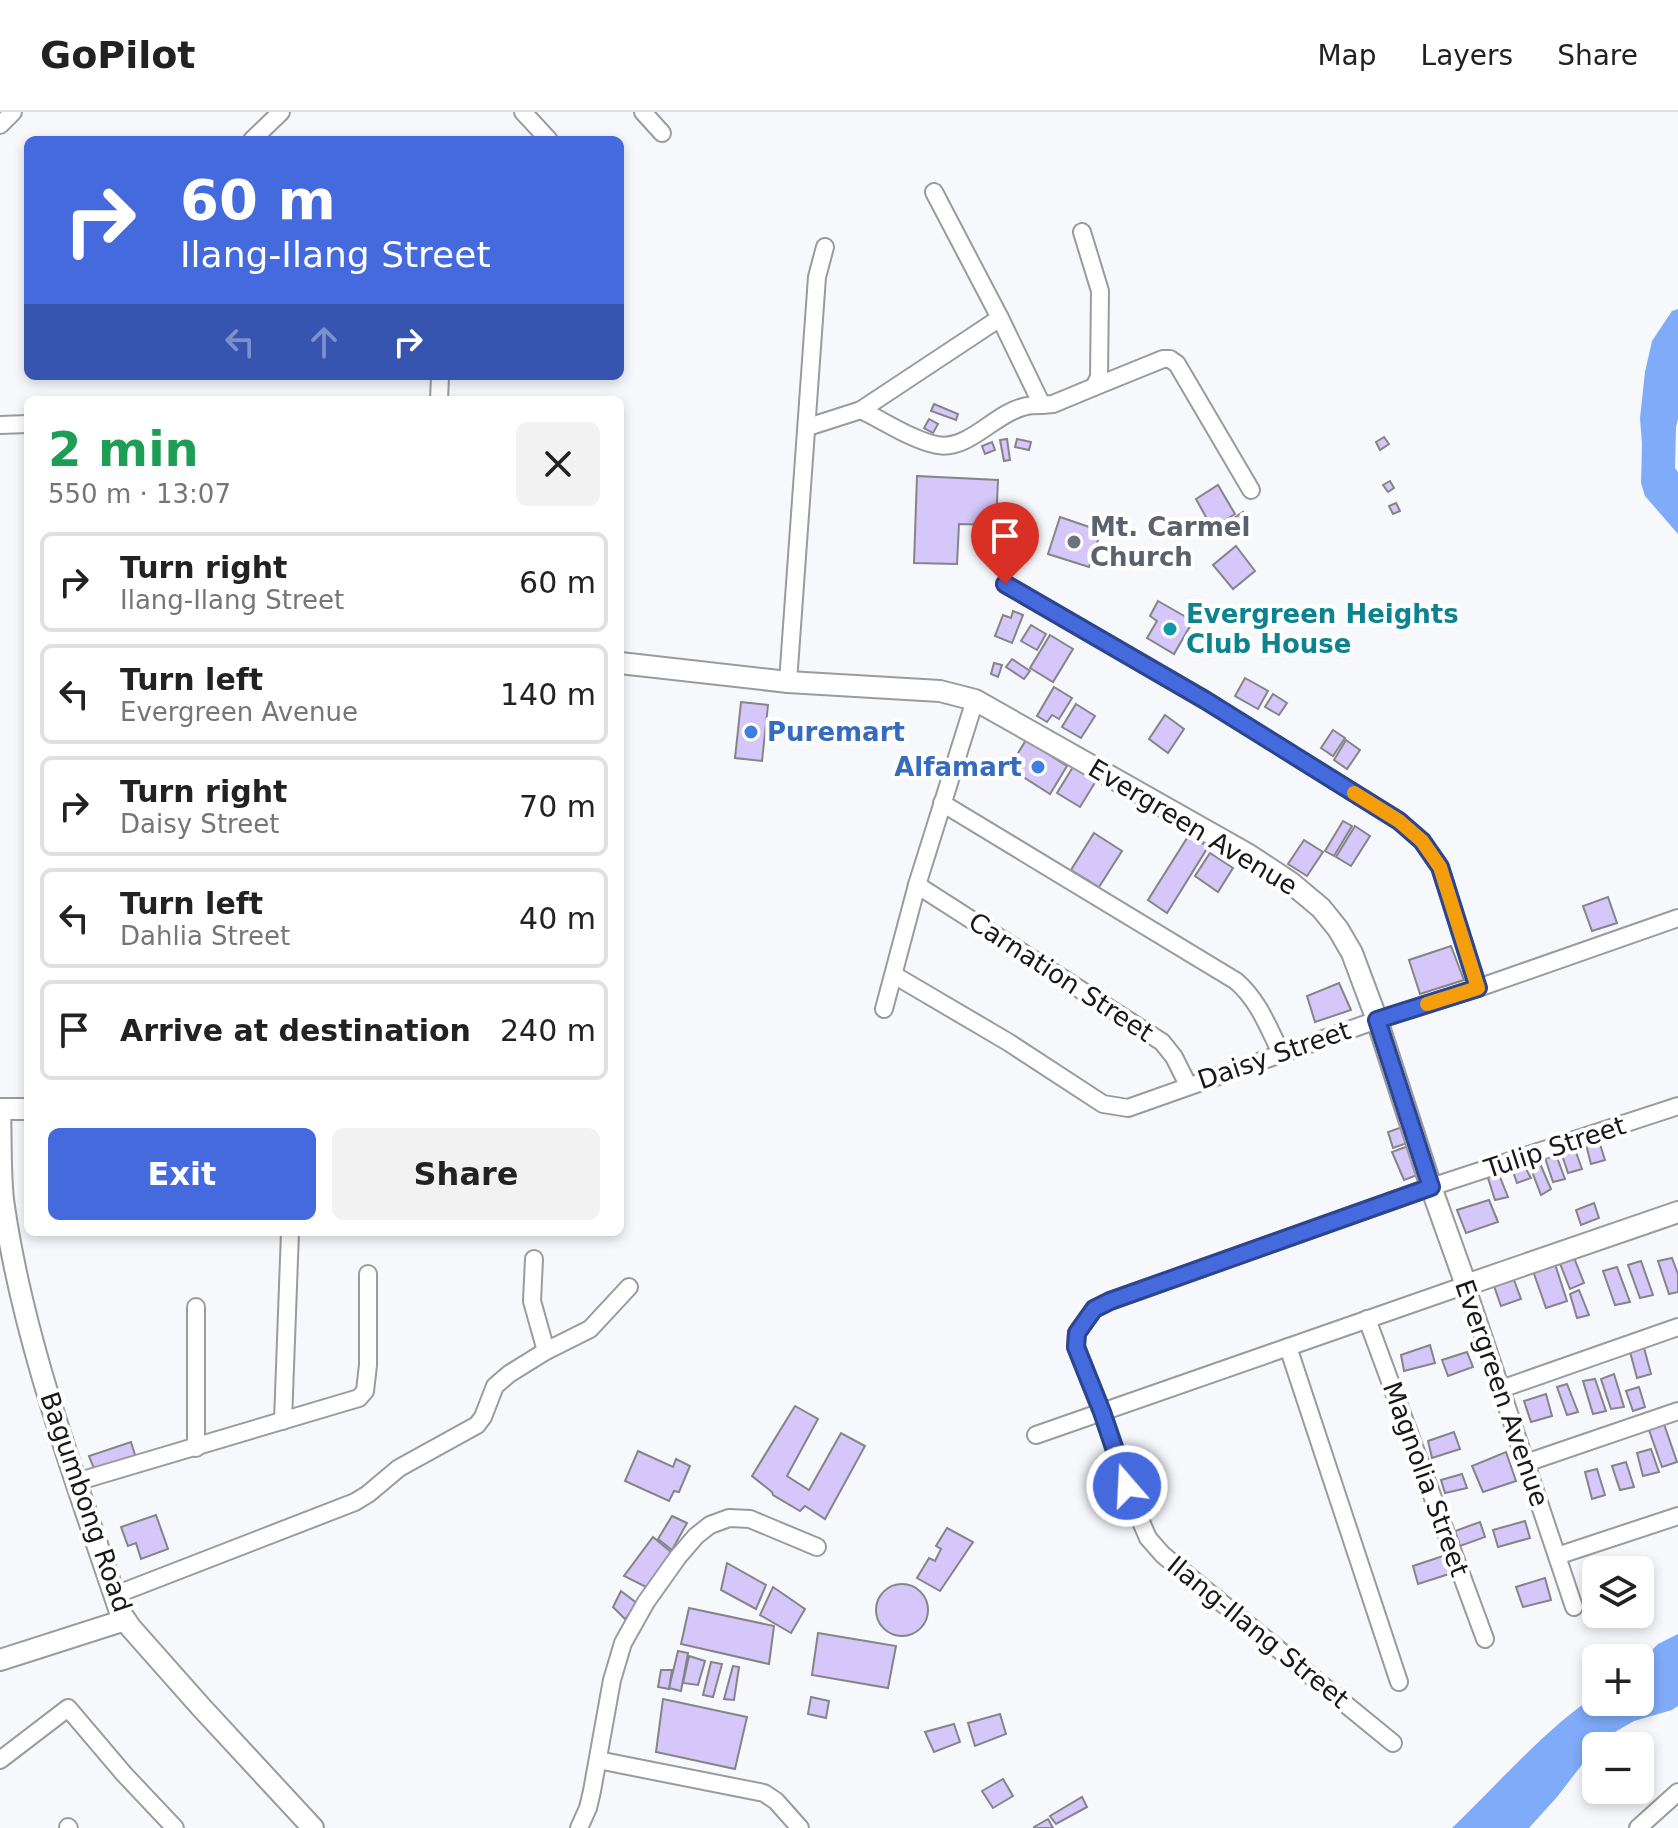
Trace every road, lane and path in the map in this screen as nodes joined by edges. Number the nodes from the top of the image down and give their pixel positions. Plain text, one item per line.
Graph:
1 (13, 112) edge
2 (281, 112) edge
3 (523, 112) edge
4 (643, 112) edge
5 (0, 125) edge
6 (662, 133) dead end
7 (256, 136) edge
8 (545, 136) edge
9 (934, 192) dead end
10 (1082, 232) dead end
11 (825, 247) dead end
12 (1000, 318) junction
13 (1094, 387) junction
14 (1042, 405) junction
15 (861, 410) junction
16 (24, 424) edge
17 (0, 425) edge
18 (808, 427) junction
19 (1251, 490) dead end
20 (1005, 584) dead end
21 (624, 663) edge
22 (788, 682) junction
23 (975, 700) junction
24 (942, 803) junction
25 (917, 885) junction
26 (1678, 918) edge
27 (894, 975) junction
28 (1478, 988) junction
29 (884, 1009) dead end
30 (1377, 1020) junction
31 (1281, 1053) junction
32 (1188, 1085) junction
33 (1678, 1106) edge
34 (0, 1109) edge
35 (24, 1109) edge
36 (1431, 1187) junction
37 (1678, 1212) edge
38 (290, 1236) edge
39 (534, 1259) dead end
40 (368, 1274) dead end
41 (1466, 1285) junction
42 (629, 1287) dead end
43 (196, 1307) dead end
44 (1367, 1319) junction
45 (1678, 1327) edge
46 (1288, 1347) junction
47 (546, 1351) junction
48 (1501, 1389) junction
49 (1678, 1411) edge
50 (1102, 1412) junction
51 (283, 1421) junction
52 (1036, 1435) dead end
53 (196, 1448) junction
54 (1526, 1463) junction
55 (76, 1482) junction
56 (1678, 1516) edge
57 (817, 1547) dead end
58 (1557, 1556) junction
59 (115, 1595) junction
60 (1574, 1607) dead end
61 (125, 1620) junction
62 (1485, 1639) dead end
63 (0, 1660) edge
64 (1399, 1682) dead end
65 (1393, 1743) dead end
66 (0, 1760) edge
67 (598, 1760) junction
68 (1676, 1796) edge
69 (175, 1828) edge
70 (313, 1828) edge
71 (579, 1828) edge
72 (800, 1828) edge
73 (1638, 1828) edge

1 - 5 street
2 - 7 street
3 - 8 street
4 - 6 street
9 - 12 street
10 - 13 street
11 - 18 street
12 - 14 street
12 - 15 street
13 - 14 street
13 - 19 street
14 - 15 street
15 - 18 street
16 - 17 street
18 - 22 street
20 - 28 street
21 - 22 street, Evergreen Avenue
22 - 23 street, Evergreen Avenue
23 - 24 street
23 - 30 street, Evergreen Avenue
24 - 25 street
24 - 31 street
25 - 27 street
25 - 32 street, Carnation Street
26 - 28 street, Daisy Street
27 - 29 street
27 - 32 street, Daisy Street
28 - 30 street, Daisy Street
30 - 31 street, Daisy Street
30 - 36 street, Evergreen Avenue
31 - 32 street, Daisy Street
33 - 36 street, Tulip Street
34 - 35 street
34 - 55 street, Bagumbong Road
36 - 41 street, Evergreen Avenue
36 - 50 street, Ilang-Ilang Street
37 - 41 street
38 - 51 street
39 - 47 street
40 - 51 street
41 - 44 street
41 - 48 street, Evergreen Avenue
42 - 47 street
43 - 53 street
44 - 46 street
44 - 62 street, Magnolia Street
45 - 48 street
46 - 50 street
46 - 64 street
47 - 59 street
48 - 54 street, Evergreen Avenue
49 - 54 street
50 - 52 street
50 - 65 street, Ilang-Ilang Street
51 - 53 street
53 - 55 street
54 - 58 street, Evergreen Avenue
55 - 59 street, Bagumbong Road
56 - 58 street
57 - 67 street
58 - 60 street, Evergreen Avenue
59 - 61 street, Bagumbong Road
61 - 63 street
61 - 70 street, Bagumbong Road
66 - 69 street
67 - 71 street
67 - 72 street
68 - 73 street

